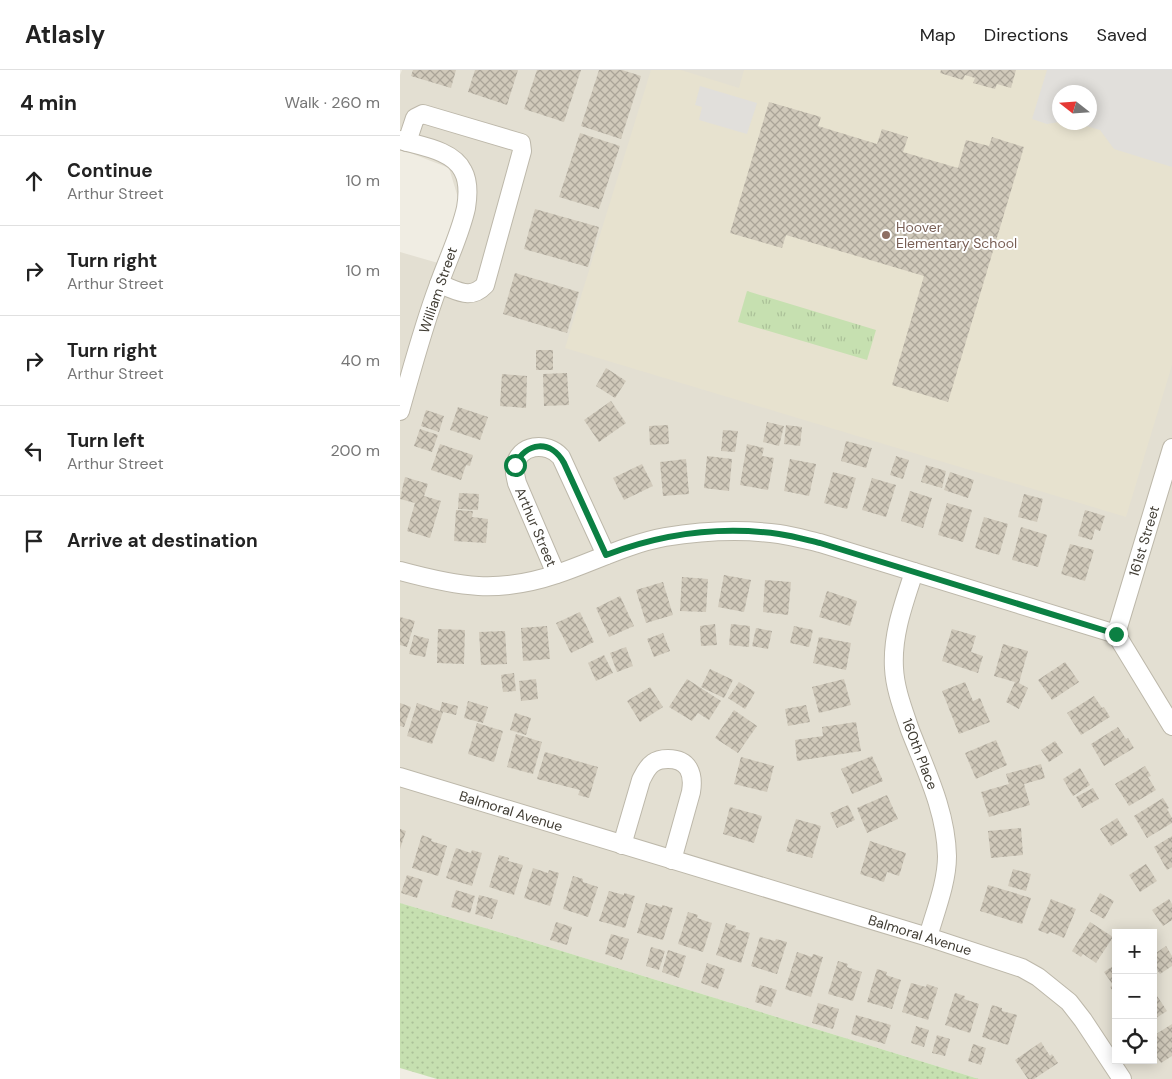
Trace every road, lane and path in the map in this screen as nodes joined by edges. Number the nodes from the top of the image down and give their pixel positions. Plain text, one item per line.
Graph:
1 (404, 141) edge
2 (439, 284) junction
3 (400, 410) edge
4 (1172, 448) edge
5 (606, 555) junction
6 (400, 571) edge
7 (914, 572) junction
8 (556, 574) junction
9 (1116, 634) junction
10 (1172, 726) edge
11 (400, 776) edge
12 (622, 844) junction
13 (672, 860) junction
14 (928, 938) junction
15 (1122, 1079) edge

1 - 2 street, William Street
1 - 2 street
2 - 3 street, William Street
4 - 9 street, 161st Street
5 - 7 street, Arthur Street
5 - 8 street, Arthur Street
5 - 8 street, Arthur Street
6 - 8 street, Arthur Street
7 - 9 street, Arthur Street
7 - 14 street, 160th Place
9 - 10 street
11 - 12 street, Balmoral Avenue
12 - 13 street, Balmoral Avenue
12 - 13 street
13 - 14 street, Balmoral Avenue
14 - 15 street, Balmoral Avenue

